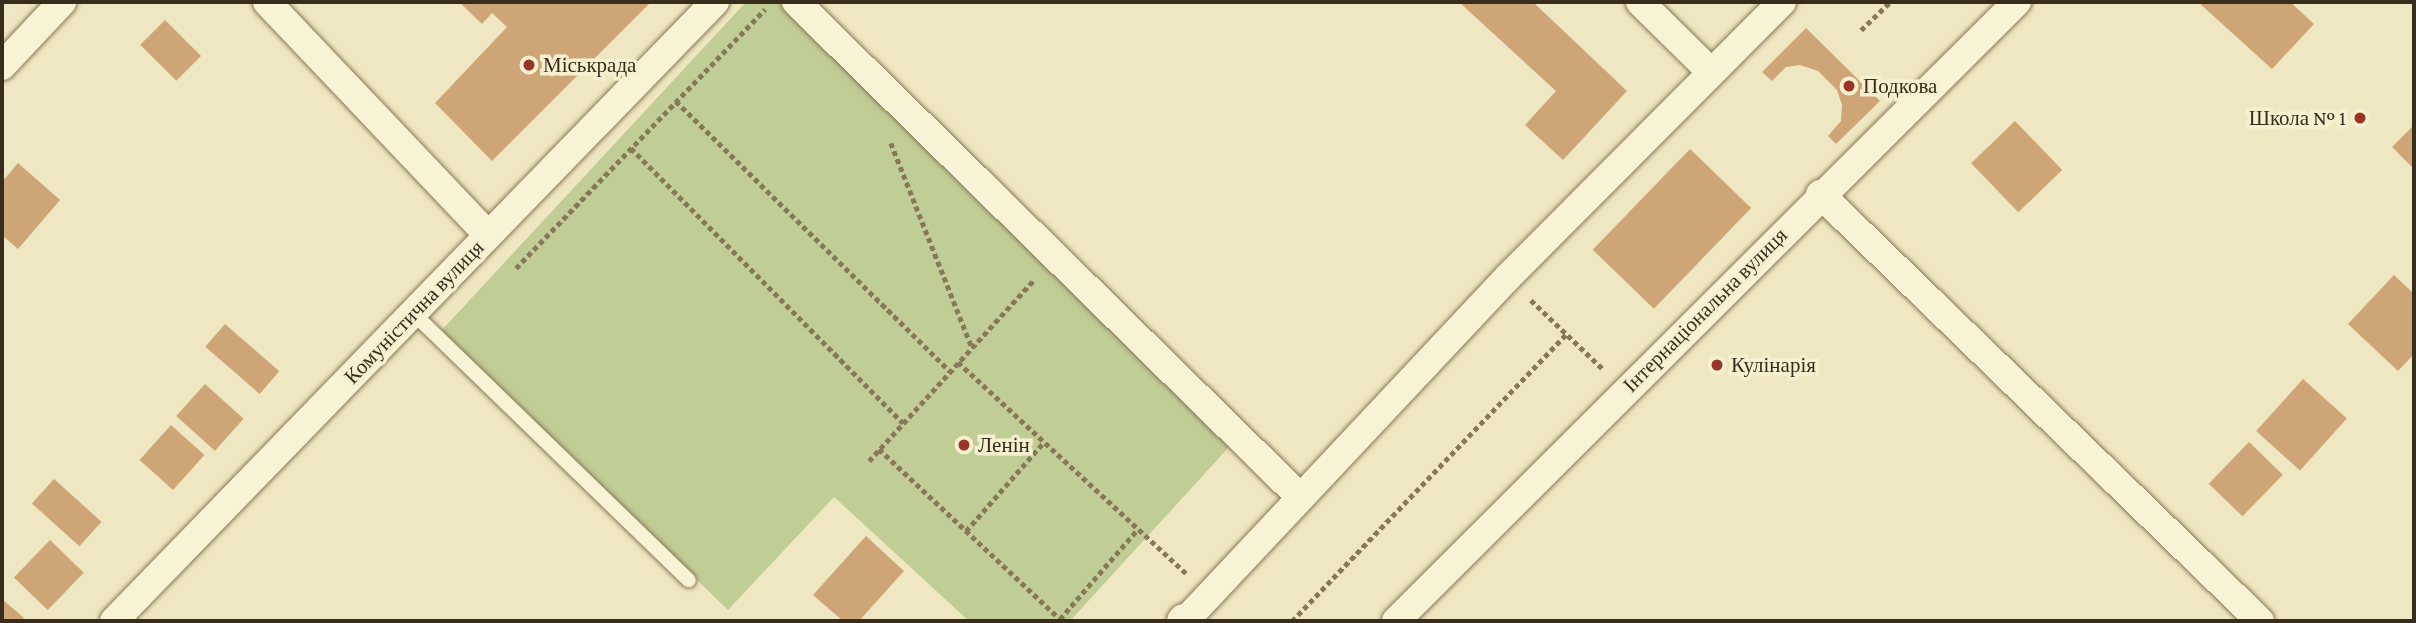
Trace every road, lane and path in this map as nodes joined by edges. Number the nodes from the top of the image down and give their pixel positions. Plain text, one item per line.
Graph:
1 (62, 2) edge
2 (267, 2) edge
3 (715, 2) edge
4 (796, 2) edge
5 (1640, 2) edge
6 (1782, 2) edge
7 (1890, 2) edge
8 (2017, 2) edge
9 (765, 8) dead end
10 (1861, 30) dead end
11 (2, 66) edge
12 (1710, 72) junction
13 (676, 101) junction
14 (890, 138) dead end
15 (631, 148) junction
16 (1820, 194) junction
17 (488, 235) junction
18 (1056, 257) junction
19 (516, 268) dead end
20 (1508, 277) junction
21 (414, 313) junction
22 (1566, 334) junction
23 (972, 348) junction
24 (958, 362) junction
25 (950, 372) junction
26 (1625, 391) junction
27 (903, 423) dead end
28 (1044, 442) junction
29 (879, 449) junction
30 (869, 461) dead end
31 (1299, 496) junction
32 (1138, 529) junction
33 (966, 531) junction
34 (689, 580) dead end
35 (1209, 594) junction
36 (1061, 620) edge
37 (114, 621) edge
38 (1185, 621) edge
39 (1292, 621) edge
40 (1396, 621) edge
41 (2260, 621) edge

1 - 11 street
2 - 17 street
3 - 17 street, Комуністична вулиця
4 - 18 street
5 - 12 street
6 - 12 street
7 - 10 path
8 - 16 street, Інтернаціональна вулиця
9 - 13 path
12 - 20 street
13 - 15 path
13 - 25 path
14 - 23 path
15 - 19 path
15 - 27 path
16 - 26 street, Інтернаціональна вулиця
16 - 41 street
17 - 21 street, Комуністична вулиця
18 - 23 path
18 - 31 street
20 - 22 path
20 - 31 street
21 - 34 lane
21 - 37 street, Комуністична вулиця
22 - 26 path
22 - 39 path
23 - 24 path
24 - 25 path
24 - 28 path
25 - 29 path
26 - 40 street, Інтернаціональна вулиця
28 - 32 path
28 - 33 path
29 - 30 path
29 - 33 path
31 - 35 street
32 - 35 path
32 - 36 path
33 - 36 path
35 - 38 street

